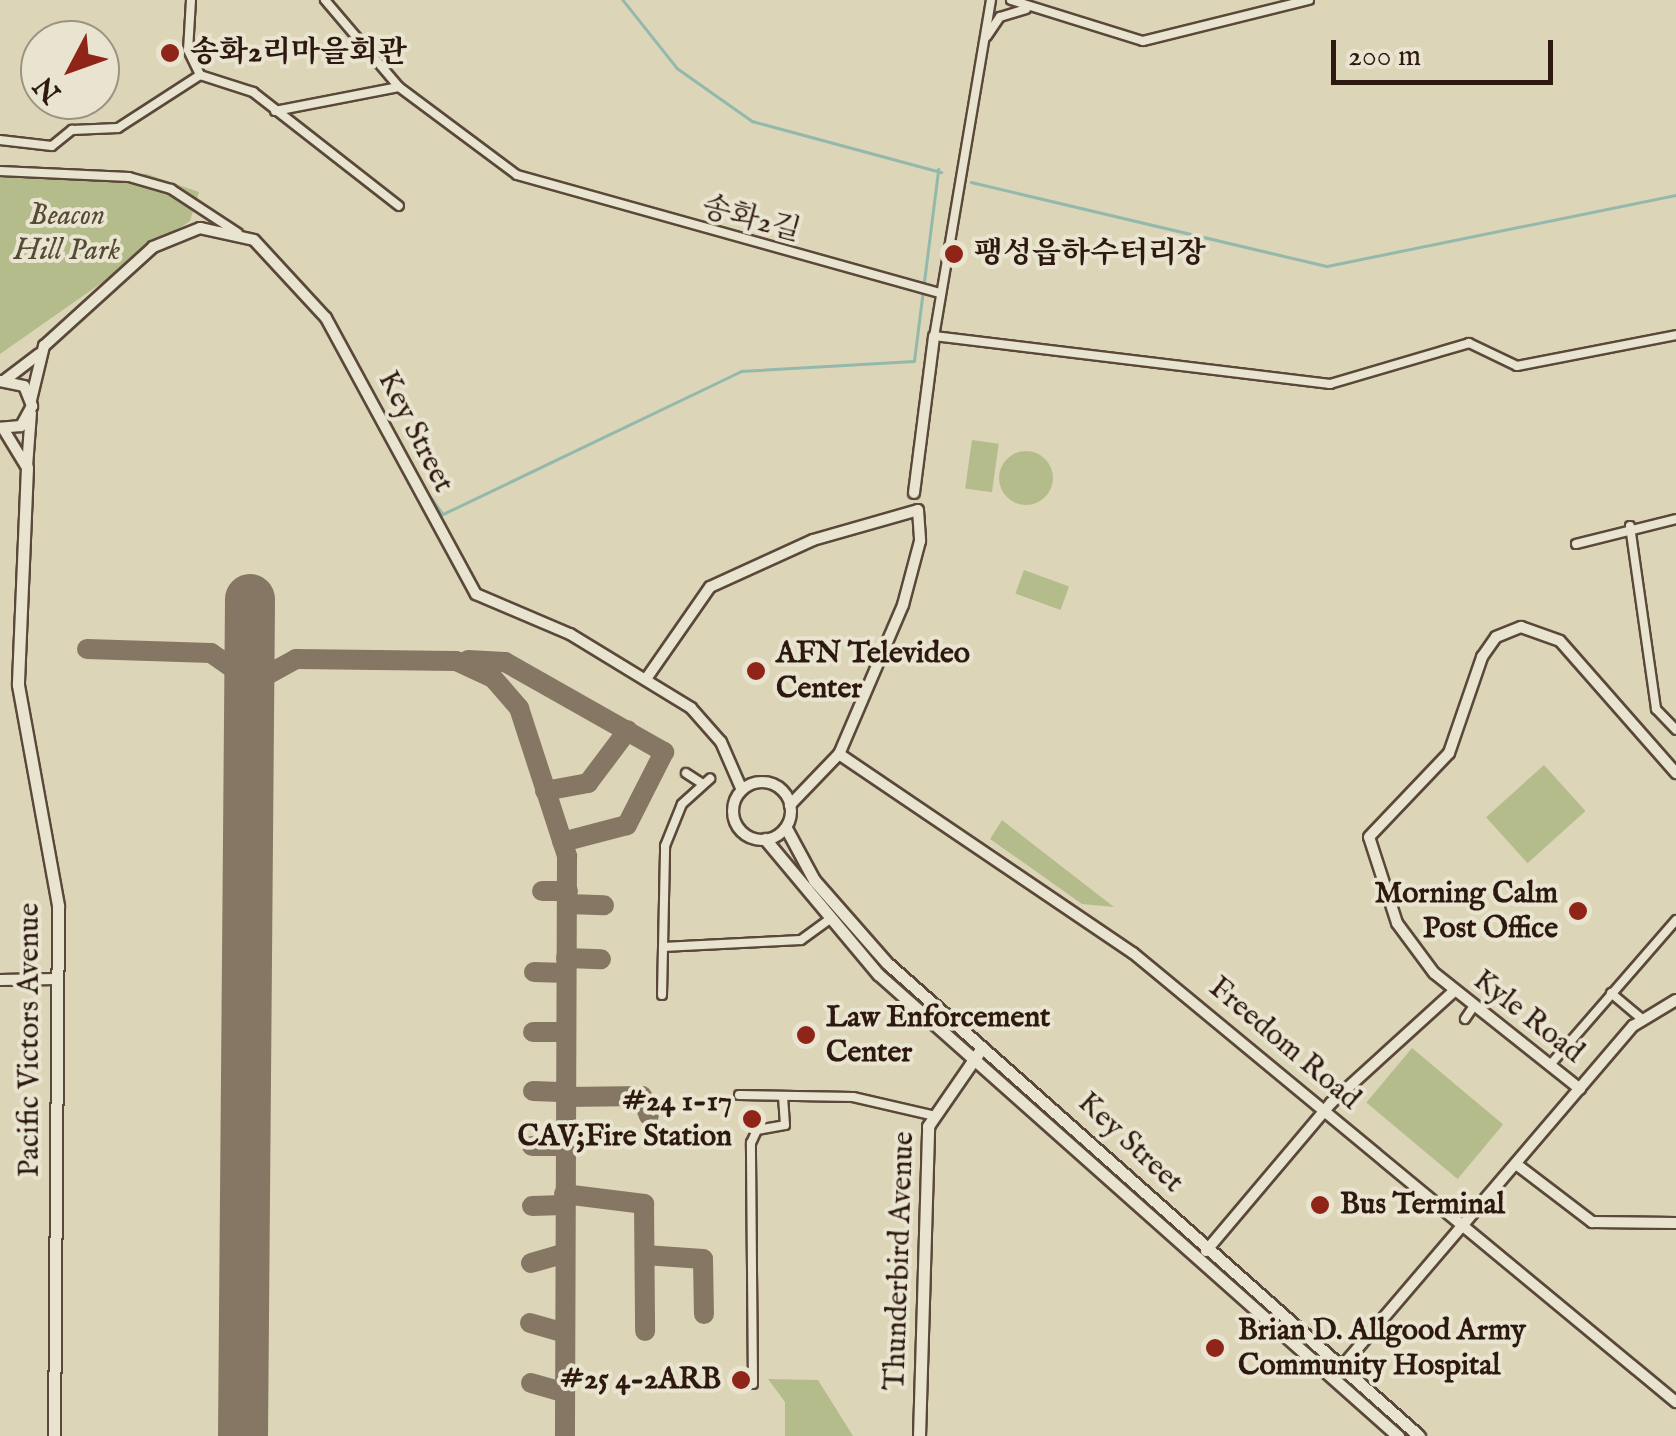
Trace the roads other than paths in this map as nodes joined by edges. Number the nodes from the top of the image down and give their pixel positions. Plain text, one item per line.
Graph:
1 (191, 0) edge
2 (325, 0) edge
3 (991, 0) edge
4 (1011, 0) edge
5 (1023, 0) edge
6 (1309, 0) edge
7 (1284, 3) edge
8 (1035, 10) junction
9 (985, 40) junction
10 (200, 74) junction
11 (399, 88) junction
12 (275, 111) junction
13 (0, 140) edge
14 (0, 171) edge
15 (398, 206) dead end
16 (238, 233) junction
17 (939, 293) junction
18 (1676, 335) edge
19 (934, 336) junction
20 (42, 349) junction
21 (2, 380) edge
22 (31, 406) junction
23 (1, 429) edge
24 (26, 467) junction
25 (914, 493) joint
26 (918, 510) junction
27 (1676, 519) edge
28 (1630, 526) junction
29 (1576, 544) dead end
30 (646, 679) junction
31 (1676, 730) edge
32 (839, 754) junction
33 (686, 773) dead end
34 (1676, 773) edge
35 (745, 784) junction
36 (782, 790) junction
37 (797, 790) junction
38 (790, 805) junction
39 (786, 828) junction
40 (765, 840) junction
41 (838, 912) junction
42 (1676, 920) edge
43 (828, 921) junction
44 (663, 947) junction
45 (56, 978) junction
46 (0, 980) edge
47 (1453, 992) junction
48 (1611, 994) junction
49 (662, 995) dead end
50 (1676, 1000) edge
51 (1473, 1007) junction
52 (1641, 1018) junction
53 (1465, 1019) dead end
54 (984, 1046) junction
55 (976, 1057) junction
56 (1550, 1065) junction
57 (1580, 1089) junction
58 (739, 1095) dead end
59 (783, 1096) junction
60 (1325, 1111) junction
61 (930, 1116) junction
62 (1516, 1164) junction
63 (1676, 1223) edge
64 (1462, 1226) junction
65 (1202, 1254) junction
66 (1334, 1375) junction
67 (753, 1384) dead end
68 (1676, 1402) edge
69 (54, 1436) edge
70 (919, 1436) edge
71 (1398, 1436) edge
72 (1419, 1436) edge

1 - 10 street
2 - 11 street, 송화2길
3 - 9 street
4 - 8 street
5 - 8 street
6 - 7 street
7 - 8 street
8 - 9 street
9 - 17 street
10 - 12 street
10 - 13 street
11 - 12 street
11 - 17 street, 송화2길
12 - 15 street
14 - 16 street
16 - 20 street
16 - 30 street, Key Street
17 - 19 street
18 - 19 street
19 - 25 street
20 - 21 street
20 - 22 street
21 - 22 street
22 - 23 street
22 - 24 street
23 - 24 street
24 - 45 main road, Pacific Victors Avenue
25 - 26 street
26 - 30 street
26 - 32 street
27 - 28 street
28 - 29 street
28 - 31 street
30 - 35 street, Key Street
32 - 37 street
32 - 60 street, Freedom Road
33 - 44 street
34 - 47 street, Kyle Road
35 - 36 street
35 - 40 street
36 - 37 street
36 - 38 street
37 - 38 street
38 - 39 street
39 - 40 street
39 - 41 main road, Key Street
40 - 43 main road, Key Street
41 - 43 street
41 - 54 main road, Key Street
42 - 48 street
43 - 44 street
43 - 55 main road, Key Street
44 - 49 street
45 - 46 street
45 - 69 main road, Pacific Victors Avenue
47 - 51 street, Kyle Road
47 - 60 street
48 - 52 street
48 - 56 street
50 - 52 street
51 - 53 street
51 - 56 street, Kyle Road
52 - 57 street
54 - 55 main road, Thunderbird Avenue
54 - 65 main road, Key Street
55 - 61 main road, Thunderbird Avenue
55 - 65 main road, Key Street
56 - 57 street, Kyle Road
57 - 62 street
58 - 59 street
59 - 61 street
59 - 67 street
60 - 64 street, Freedom Road
60 - 65 street
61 - 70 main road, Thunderbird Avenue
62 - 63 street
62 - 64 street
64 - 66 street
64 - 68 street, Freedom Road
65 - 66 main road, Key Street
66 - 71 main road, Key Street
66 - 72 main road, Key Street

